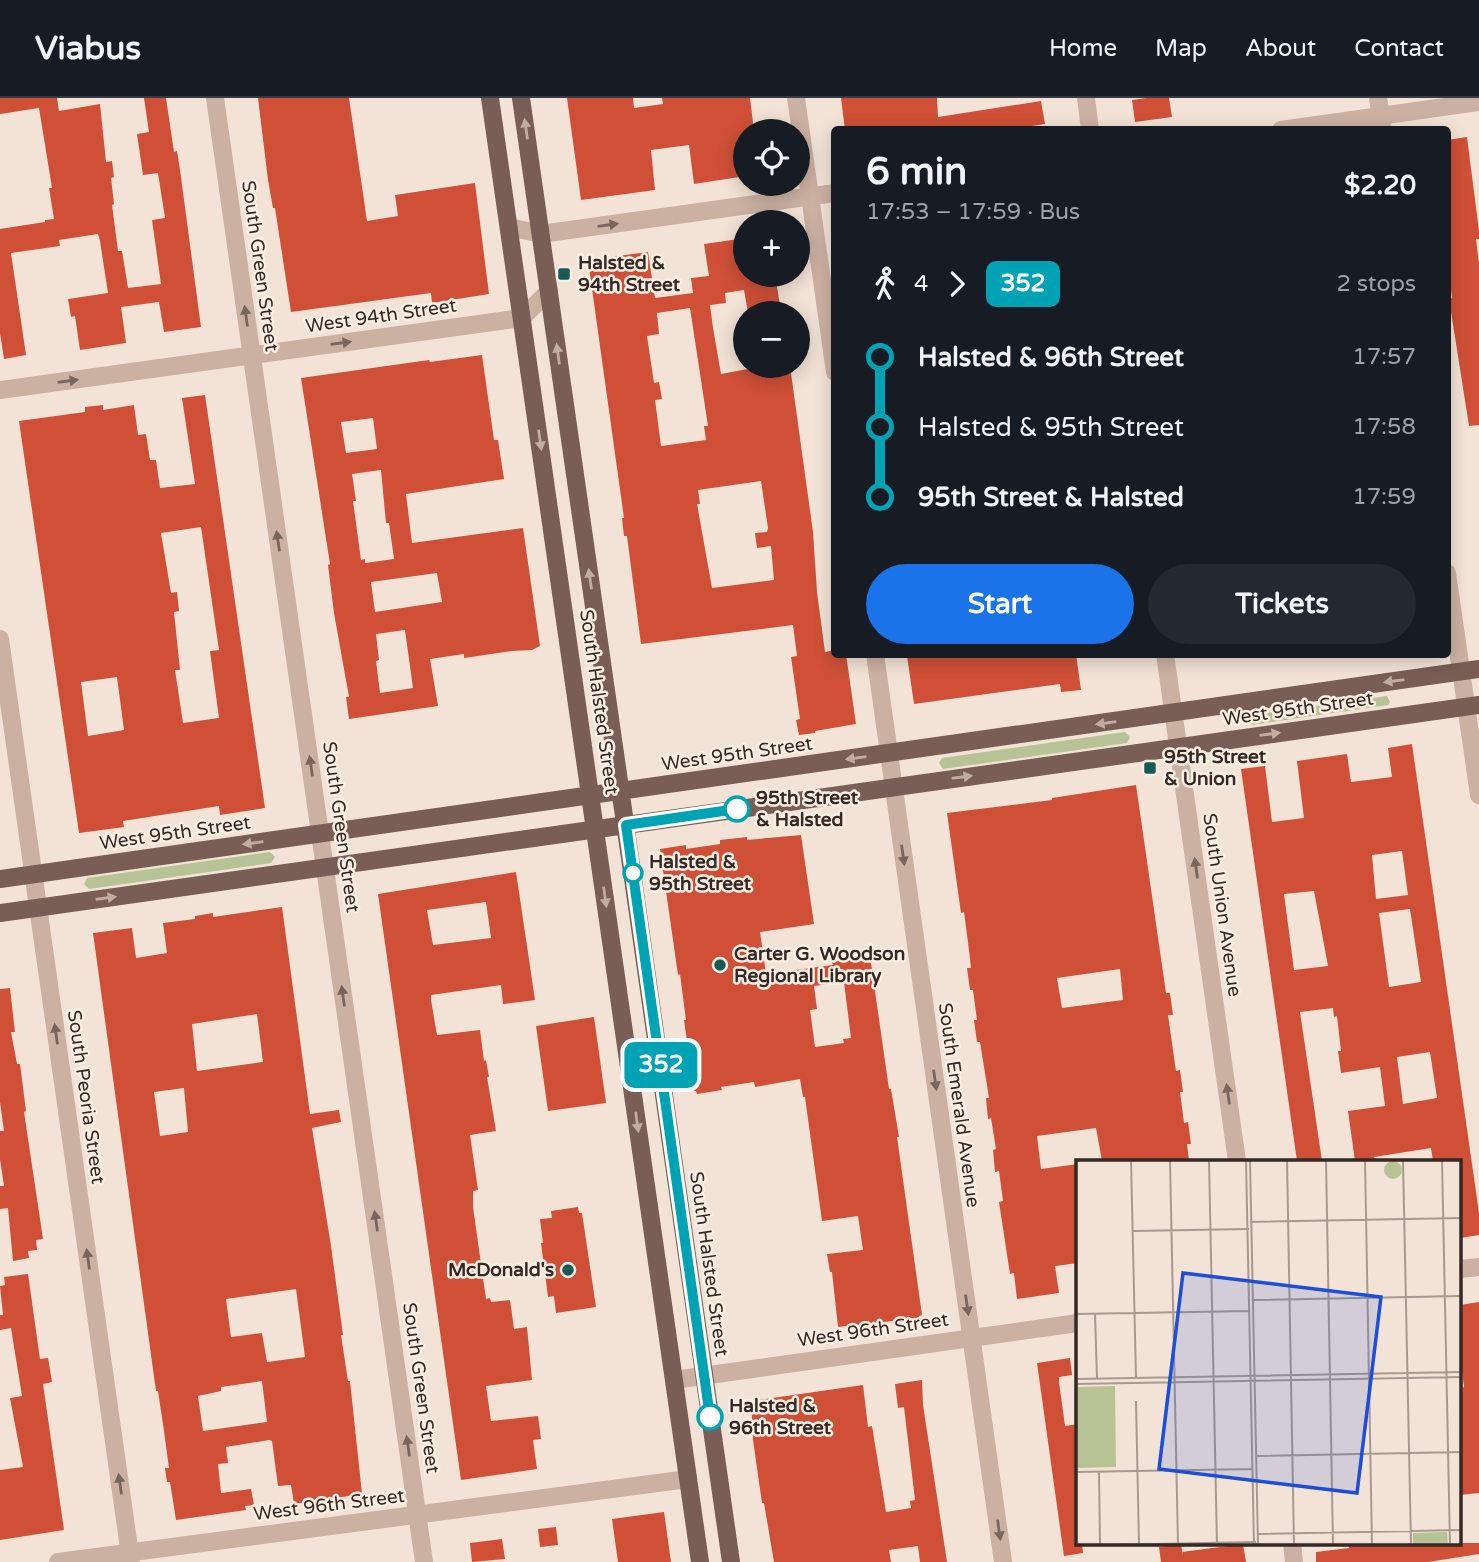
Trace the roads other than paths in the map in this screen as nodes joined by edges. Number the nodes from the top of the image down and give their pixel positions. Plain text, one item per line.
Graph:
1 (215, 98) edge
2 (490, 98) edge
3 (521, 98) edge
4 (796, 98) edge
5 (1086, 98) edge
6 (1479, 102) edge
7 (1381, 114) edge
8 (799, 119) edge
9 (1090, 126) edge
10 (1306, 126) edge
11 (831, 193) edge
12 (810, 196) junction
13 (509, 227) junction
14 (541, 234) junction
15 (549, 291) junction
16 (522, 318) junction
17 (831, 344) edge
18 (252, 355) junction
19 (0, 390) edge
20 (1451, 590) edge
21 (0, 639) edge
22 (876, 658) edge
23 (1166, 658) edge
24 (1470, 671) edge
25 (1473, 706) edge
26 (1174, 713) junction
27 (1178, 746) junction
28 (889, 753) junction
29 (894, 787) junction
30 (621, 792) junction
31 (1479, 795) edge
32 (591, 796) junction
33 (626, 825) junction
34 (596, 829) junction
35 (320, 834) junction
36 (325, 866) junction
37 (33, 874) junction
38 (0, 879) edge
39 (38, 908) junction
40 (0, 913) edge
41 (1237, 1160) edge
42 (1076, 1323) edge
43 (971, 1338) junction
44 (704, 1376) junction
45 (674, 1380) junction
46 (688, 1479) junction
47 (418, 1514) junction
48 (1292, 1544) edge
49 (131, 1557) edge
50 (58, 1562) edge
51 (424, 1562) edge
52 (700, 1562) edge
53 (730, 1562) edge
54 (1003, 1562) edge
55 (1294, 1562) edge

18 -> 1 street, South Green Street
2 - 13 main road, South Halsted Street
14 -> 3 main road, South Halsted Street
4 - 8 street
5 - 9 street
6 - 7 street
7 - 10 street
11 - 12 street
14 -> 12 street
12 - 17 street
13 - 14 street
13 - 16 main road, South Halsted Street
14 - 15 main road, South Halsted Street
15 - 16 street
30 -> 15 main road, South Halsted Street
18 -> 16 street, West 94th Street
16 -> 32 main road, South Halsted Street
19 -> 18 street, West 94th Street
35 -> 18 street, South Green Street
20 - 24 street
21 - 37 street, South Peoria Street
22 - 28 street, South Emerald Avenue
23 - 26 street, South Union Avenue
24 - 25 street
24 -> 26 main road, West 95th Street
27 -> 25 main road, West 95th Street
25 - 31 street
26 - 27 street, South Union Avenue
26 -> 28 main road, West 95th Street
29 -> 27 main road, West 95th Street
41 -> 27 street, South Union Avenue
28 - 29 street, South Emerald Avenue
28 -> 30 main road, West 95th Street
29 - 33 main road, West 95th Street
29 -> 43 street, South Emerald Avenue
30 - 32 main road, West 95th Street
30 - 33 main road, South Halsted Street
32 - 34 main road, South Halsted Street
32 - 35 main road, West 95th Street
33 - 34 main road, West 95th Street
33 - 44 main road, South Halsted Street
34 - 36 main road, West 95th Street
34 -> 45 main road, South Halsted Street
35 - 36 street, South Green Street
35 -> 37 main road, West 95th Street
39 -> 36 main road, West 95th Street
47 -> 36 street, South Green Street
37 - 38 main road, West 95th Street
37 - 39 street, South Peoria Street
39 - 40 main road, West 95th Street
49 -> 39 street, South Peoria Street
42 - 43 street, West 96th Street
43 - 44 street, West 96th Street
43 -> 54 street, South Emerald Avenue
44 - 45 street, West 96th Street
44 - 53 main road, South Halsted Street
45 - 46 main road, South Halsted Street
46 - 47 street, West 96th Street
46 - 52 main road, South Halsted Street
47 - 49 street, West 96th Street
47 - 51 street, South Green Street
48 - 55 street
49 - 50 street, West 96th Street

